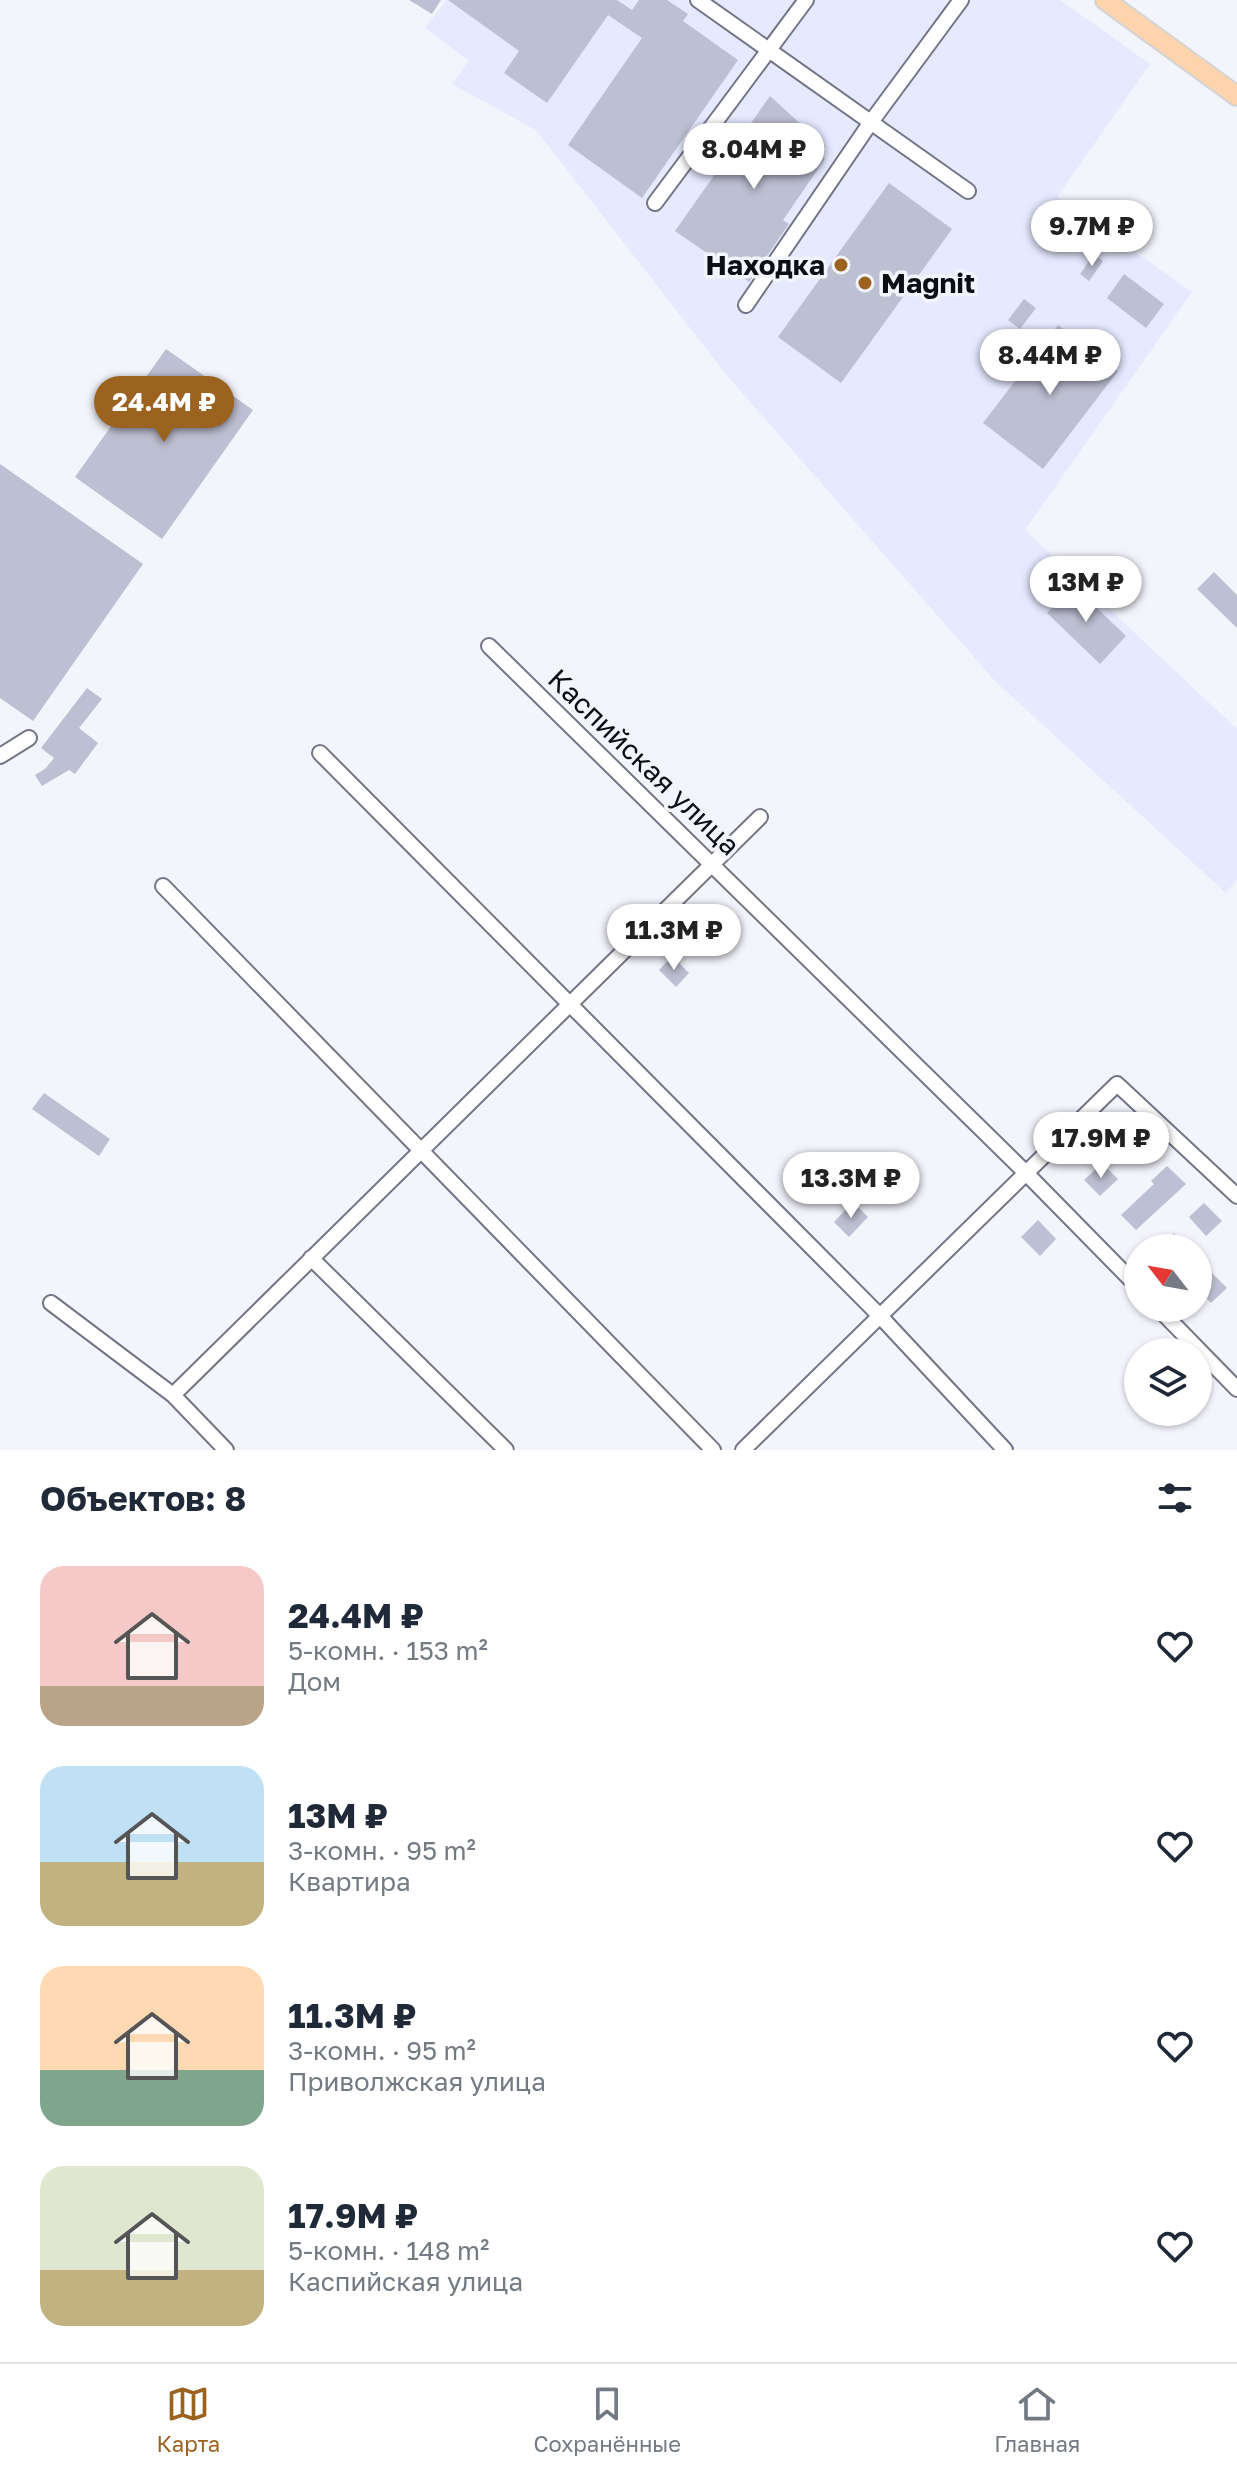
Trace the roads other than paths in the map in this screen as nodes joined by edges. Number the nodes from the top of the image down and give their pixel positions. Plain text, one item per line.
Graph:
1 (698, 0) edge
2 (806, 0) edge
3 (961, 0) edge
4 (1105, 0) edge
5 (769, 50) junction
6 (1237, 96) edge
7 (871, 122) junction
8 (968, 191) dead end
9 (655, 203) dead end
10 (746, 305) dead end
11 (489, 646) dead end
12 (29, 738) dead end
13 (320, 753) dead end
14 (0, 756) edge
15 (760, 817) dead end
16 (712, 864) junction
17 (163, 886) dead end
18 (570, 1004) junction
19 (421, 1150) junction
20 (1026, 1173) junction
21 (1237, 1196) edge
22 (311, 1258) junction
23 (1124, 1273) edge
24 (51, 1303) dead end
25 (880, 1316) junction
26 (1172, 1322) edge
27 (1237, 1389) edge
28 (173, 1395) junction
29 (226, 1450) edge
30 (506, 1450) edge
31 (713, 1450) edge
32 (743, 1450) edge
33 (1005, 1450) edge

1 - 5 street
2 - 5 street
3 - 7 street
4 - 6 main road
5 - 7 street
5 - 9 street
7 - 8 street
7 - 10 street
11 - 16 street, Каспийская улица
12 - 14 street
13 - 18 street
15 - 16 street
16 - 18 street
16 - 20 street, Каспийская улица
17 - 19 street
18 - 19 street
18 - 25 street
19 - 22 street
19 - 31 street
20 - 21 street
20 - 23 street, Каспийская улица
20 - 25 street
22 - 28 street
22 - 30 street
24 - 28 street
25 - 32 street
25 - 33 street
26 - 27 street
28 - 29 street

